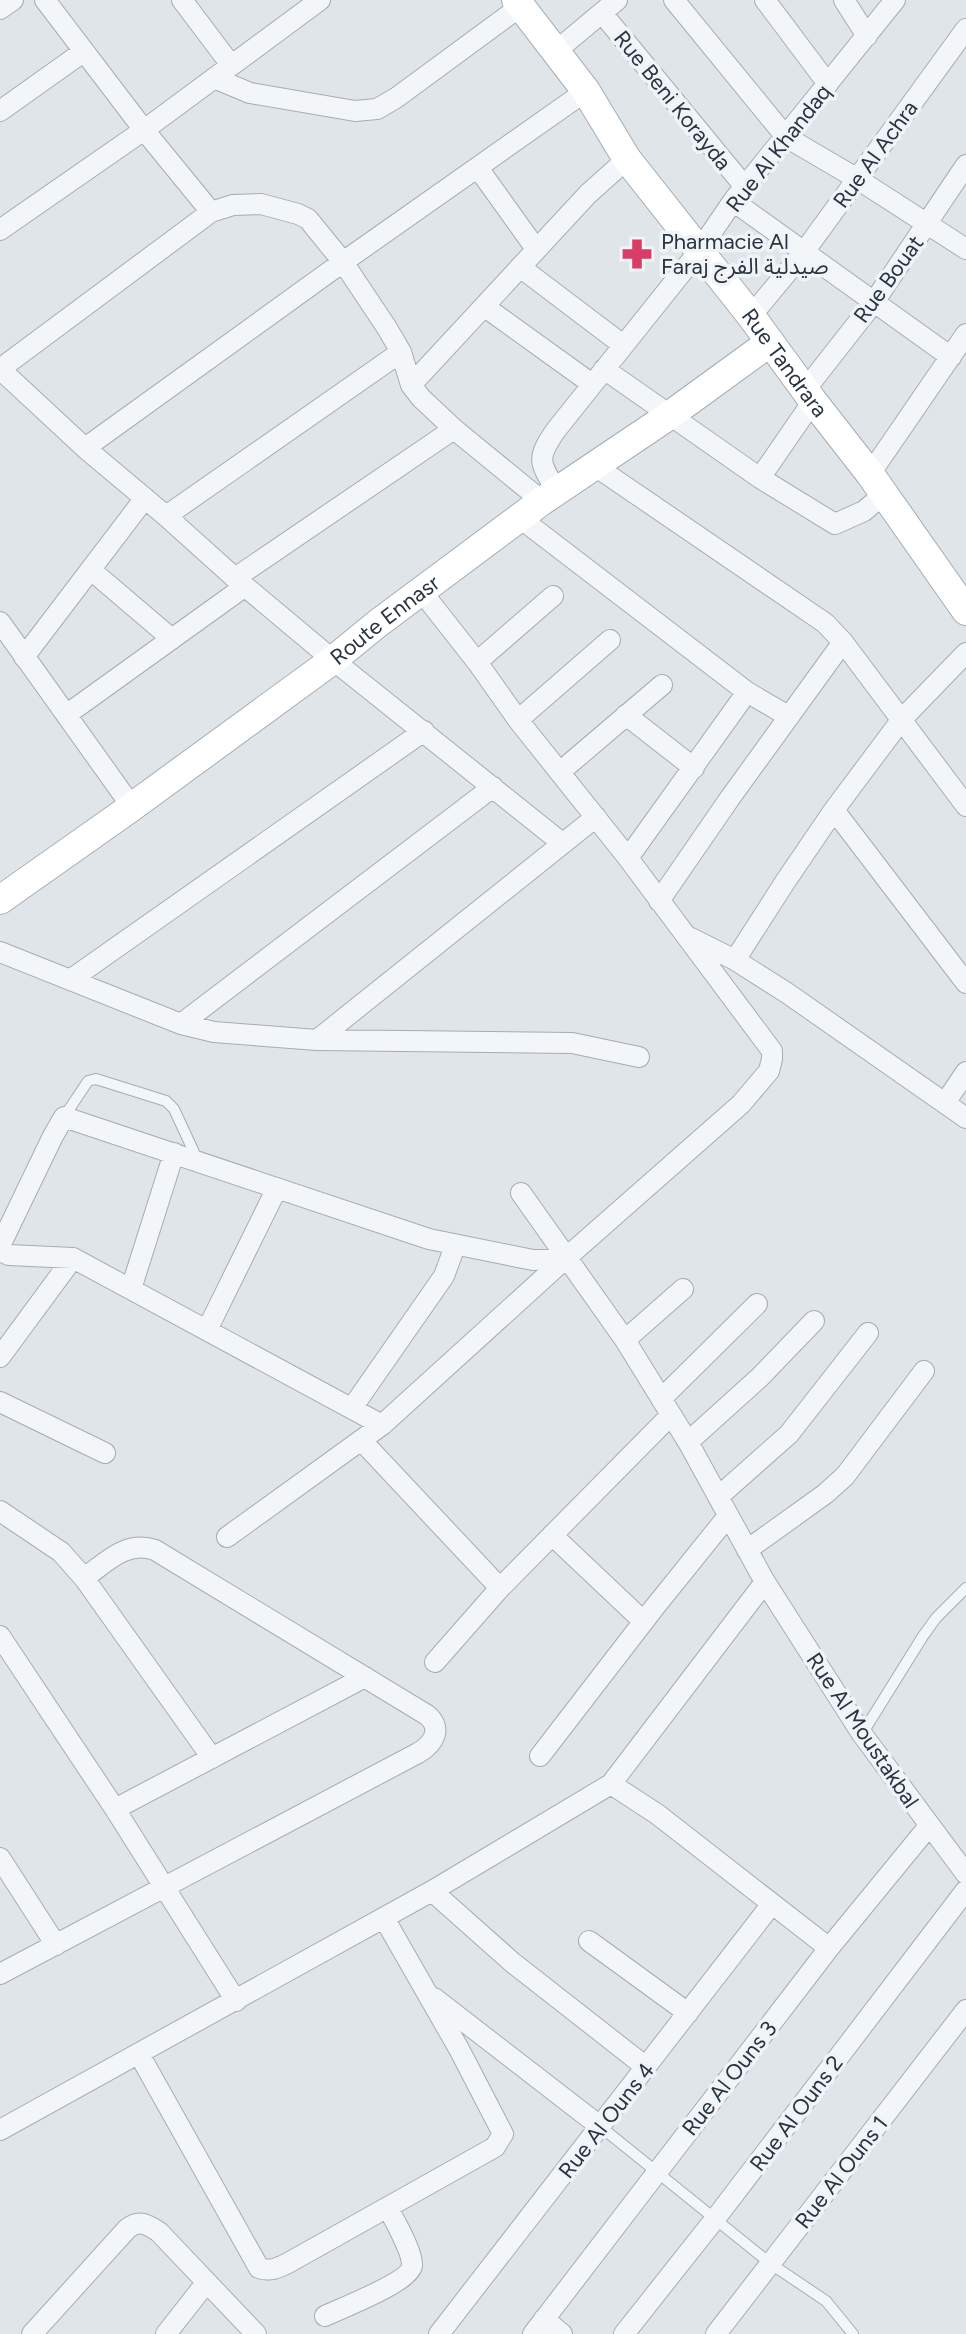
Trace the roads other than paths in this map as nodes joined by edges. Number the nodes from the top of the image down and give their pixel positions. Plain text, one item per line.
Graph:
1 (13, 0) edge
2 (45, 0) edge
3 (182, 0) edge
4 (320, 0) edge
5 (674, 0) edge
6 (765, 0) edge
7 (844, 0) edge
8 (895, 0) edge
9 (519, 3) edge
10 (609, 6) edge
11 (0, 9) edge
12 (966, 29) edge
13 (867, 36) junction
14 (556, 51) junction
15 (83, 52) junction
16 (231, 65) junction
17 (214, 78) junction
18 (828, 84) junction
19 (586, 91) junction
20 (0, 111) edge
21 (144, 130) junction
22 (786, 137) junction
23 (627, 159) junction
24 (966, 165) edge
25 (478, 168) junction
26 (856, 178) junction
27 (739, 194) junction
28 (211, 212) junction
29 (928, 223) junction
30 (0, 230) edge
31 (536, 249) junction
32 (966, 249) edge
33 (699, 251) junction
34 (804, 252) junction
35 (343, 262) junction
36 (520, 267) junction
37 (874, 302) junction
38 (485, 307) junction
39 (751, 316) junction
40 (966, 334) edge
41 (769, 343) junction
42 (623, 345) junction
43 (401, 352) junction
44 (951, 357) junction
45 (598, 376) junction
46 (411, 385) junction
47 (809, 396) junction
48 (670, 415) junction
49 (454, 429) junction
50 (85, 448) junction
51 (595, 466) junction
52 (760, 478) junction
53 (877, 484) junction
54 (549, 496) junction
55 (145, 498) junction
56 (166, 516) junction
57 (520, 518) junction
58 (91, 570) junction
59 (240, 583) junction
60 (422, 592) junction
61 (553, 596) dead end
62 (966, 611) edge
63 (0, 622) edge
64 (172, 639) junction
65 (610, 640) dead end
66 (843, 642) junction
67 (966, 653) edge
68 (24, 657) junction
69 (333, 660) junction
70 (477, 662) junction
71 (662, 685) dead end
72 (747, 692) junction
73 (66, 715) junction
74 (626, 715) junction
75 (788, 716) junction
76 (902, 719) junction
77 (518, 720) junction
78 (424, 731) junction
79 (694, 768) junction
80 (561, 771) junction
81 (493, 787) junction
82 (966, 806) edge
83 (132, 807) junction
84 (834, 810) junction
85 (596, 817) junction
86 (562, 843) junction
87 (628, 858) junction
88 (0, 900) edge
89 (659, 901) junction
90 (688, 937) junction
91 (0, 952) edge
92 (735, 960) junction
93 (70, 980) junction
94 (966, 983) edge
95 (181, 1024) junction
96 (317, 1040) junction
97 (639, 1057) dead end
98 (966, 1072) edge
99 (945, 1103) junction
100 (64, 1117) junction
101 (966, 1118) edge
102 (174, 1153) junction
103 (198, 1161) junction
104 (277, 1188) junction
105 (521, 1193) dead end
106 (455, 1246) junction
107 (0, 1248) edge
108 (73, 1258) junction
109 (566, 1258) junction
110 (131, 1289) junction
111 (683, 1289) dead end
112 (757, 1304) dead end
113 (814, 1321) dead end
114 (207, 1330) junction
115 (868, 1333) dead end
116 (625, 1340) junction
117 (0, 1357) edge
118 (924, 1371) dead end
119 (0, 1402) edge
120 (352, 1408) junction
121 (666, 1408) junction
122 (382, 1425) junction
123 (361, 1440) junction
124 (688, 1442) junction
125 (105, 1453) dead end
126 (718, 1497) junction
127 (0, 1511) edge
128 (728, 1516) junction
129 (552, 1535) junction
130 (227, 1537) dead end
131 (747, 1550) junction
132 (84, 1578) junction
133 (765, 1582) junction
134 (500, 1588) junction
135 (966, 1588) edge
136 (643, 1621) junction
137 (0, 1636) edge
138 (435, 1662) dead end
139 (8, 1665) edge
140 (365, 1677) junction
141 (862, 1734) junction
142 (540, 1756) dead end
143 (212, 1758) junction
144 (611, 1784) junction
145 (115, 1809) junction
146 (929, 1826) junction
147 (0, 1858) edge
148 (963, 1859) edge
149 (163, 1888) junction
150 (966, 1890) edge
151 (432, 1891) junction
152 (771, 1905) junction
153 (384, 1918) junction
154 (589, 1941) dead end
155 (56, 1945) junction
156 (829, 1948) junction
157 (0, 1974) edge
158 (427, 1993) junction
159 (236, 2001) junction
160 (966, 2010) edge
161 (688, 2013) junction
162 (139, 2054) junction
163 (646, 2067) junction
164 (0, 2112) edge
165 (22, 2117) junction
166 (601, 2127) junction
167 (0, 2130) edge
168 (656, 2173) junction
169 (388, 2207) junction
170 (715, 2219) junction
171 (771, 2264) junction
172 (206, 2283) junction
173 (325, 2316) dead end
174 (539, 2327) edge
175 (32, 2334) edge
176 (166, 2334) edge
177 (256, 2334) edge
178 (439, 2334) edge
179 (562, 2334) edge
180 (624, 2334) edge
181 (716, 2334) edge
182 (853, 2334) edge

1 - 11 street
2 - 15 street
3 - 16 street
4 - 16 street
5 - 22 street
6 - 18 street
7 - 13 street
8 - 13 street, Rue Al Khandaq
9 - 14 main road, Rue Tandrara
9 - 17 street
10 - 14 street
10 - 27 street, Rue Beni Korayda
12 - 26 street, Rue Al Achra
13 - 18 street, Rue Al Khandaq
14 - 19 main road, Rue Tandrara
15 - 20 street
15 - 21 street
16 - 17 street
17 - 21 street
18 - 22 street, Rue Al Khandaq
19 - 23 main road, Rue Tandrara
19 - 25 street
21 - 28 street
21 - 30 street
22 - 26 street
22 - 27 street, Rue Al Khandaq
23 - 31 street
23 - 33 main road, Rue Tandrara
24 - 29 street, Rue Bouat
25 - 31 street
25 - 35 street
26 - 29 street
26 - 34 street, Rue Al Achra
27 - 33 street, Rue Al Khandaq
27 - 34 street, Rue Beni Korayda
28 - 35 street
28 - 50 street
29 - 32 street
29 - 37 street, Rue Bouat
31 - 36 street
33 - 39 main road, Rue Tandrara
33 - 42 street, Rue Al Khandaq
34 - 37 street, Rue Beni Korayda
34 - 39 street, Rue Al Achra
35 - 43 street
35 - 50 street
36 - 38 street
36 - 42 street
37 - 44 street, Rue Beni Korayda
37 - 47 street, Rue Bouat
38 - 45 street
38 - 46 street
39 - 41 main road, Rue Tandrara
40 - 44 street
41 - 47 main road, Rue Tandrara
41 - 48 main road, Route Ennasr
42 - 45 street, Rue Al Khandaq
43 - 46 street
43 - 56 street
44 - 53 street
45 - 48 street
45 - 54 street, Rue Al Khandaq
46 - 49 street
47 - 52 street, Rue Bouat
47 - 53 main road, Rue Tandrara
48 - 51 main road, Route Ennasr
48 - 52 street
49 - 54 street
49 - 59 street
50 - 55 street
51 - 54 main road, Route Ennasr
51 - 66 street
52 - 53 street
53 - 62 main road, Rue Tandrara
54 - 57 main road, Route Ennasr
55 - 56 street
55 - 58 street
56 - 59 street
57 - 60 main road, Route Ennasr
57 - 72 street
58 - 64 street
58 - 68 street
59 - 64 street
59 - 69 street
60 - 69 main road, Route Ennasr
60 - 70 street
61 - 70 street
63 - 68 street
64 - 73 street
65 - 77 street
66 - 75 street
66 - 76 street
67 - 76 street
68 - 73 street
69 - 78 street
69 - 83 main road, Route Ennasr
70 - 77 street
71 - 74 street
72 - 75 street
72 - 79 street
73 - 83 street
74 - 79 street
74 - 80 street
75 - 89 street
76 - 82 street
76 - 84 street
77 - 80 street
78 - 81 street
78 - 93 street
79 - 87 street
80 - 85 street
81 - 86 street
81 - 95 street
83 - 88 main road, Route Ennasr
84 - 92 street
84 - 94 street
85 - 86 street
85 - 87 street
86 - 96 street
87 - 89 street
89 - 90 street
90 - 92 street
90 - 109 street
91 - 93 street
92 - 99 street
93 - 95 street
95 - 96 street
96 - 97 street
98 - 99 street
99 - 101 street
100 - 102 street
100 - 103 lane
100 - 107 street
102 - 103 street
102 - 110 street
103 - 104 street
104 - 106 street
104 - 114 street
105 - 109 street, Rue Al Moustakbal
106 - 109 street
106 - 120 street
107 - 108 street
108 - 110 street
108 - 117 street
109 - 116 street, Rue Al Moustakbal
109 - 122 street
110 - 114 street
111 - 116 street
112 - 121 street
113 - 124 street
114 - 120 street
115 - 126 street
116 - 121 street, Rue Al Moustakbal
118 - 131 street
119 - 125 street
120 - 122 street
121 - 124 street, Rue Al Moustakbal
121 - 129 street
122 - 123 street
123 - 130 street
123 - 134 street
124 - 126 street, Rue Al Moustakbal
126 - 128 street, Rue Al Moustakbal
127 - 132 street
128 - 131 street, Rue Al Moustakbal
128 - 136 street
129 - 134 street
129 - 136 street
131 - 133 street, Rue Al Moustakbal
132 - 140 street
132 - 143 street
133 - 141 street, Rue Al Moustakbal
133 - 144 street
134 - 138 street
135 - 141 lane
136 - 142 street
137 - 139 street
139 - 145 street
140 - 143 street
140 - 149 street
141 - 146 street, Rue Al Moustakbal
143 - 145 street
144 - 151 street
144 - 152 street
145 - 149 street
146 - 148 street, Rue Al Moustakbal
146 - 156 street, Rue Al Ouns 3
147 - 155 street
149 - 155 street
149 - 159 street
150 - 170 street, Rue Al Ouns 2
151 - 153 street
151 - 163 street
152 - 156 street
152 - 161 street, Rue Al Ouns 4
153 - 158 street
153 - 159 street
154 - 161 street
155 - 157 street
156 - 168 street, Rue Al Ouns 3
158 - 166 street
158 - 169 street
159 - 162 street
160 - 171 street, Rue Al Ouns 1
161 - 163 street, Rue Al Ouns 4
162 - 165 street
162 - 169 street
163 - 166 street, Rue Al Ouns 4
164 - 165 street
165 - 167 street
166 - 168 lane
166 - 178 street, Rue Al Ouns 4
168 - 170 lane
168 - 174 street, Rue Al Ouns 3
169 - 173 street
170 - 171 lane
170 - 180 street, Rue Al Ouns 2
171 - 181 street, Rue Al Ouns 1
171 - 182 lane
172 - 175 street
172 - 176 street
172 - 177 street
174 - 179 street

